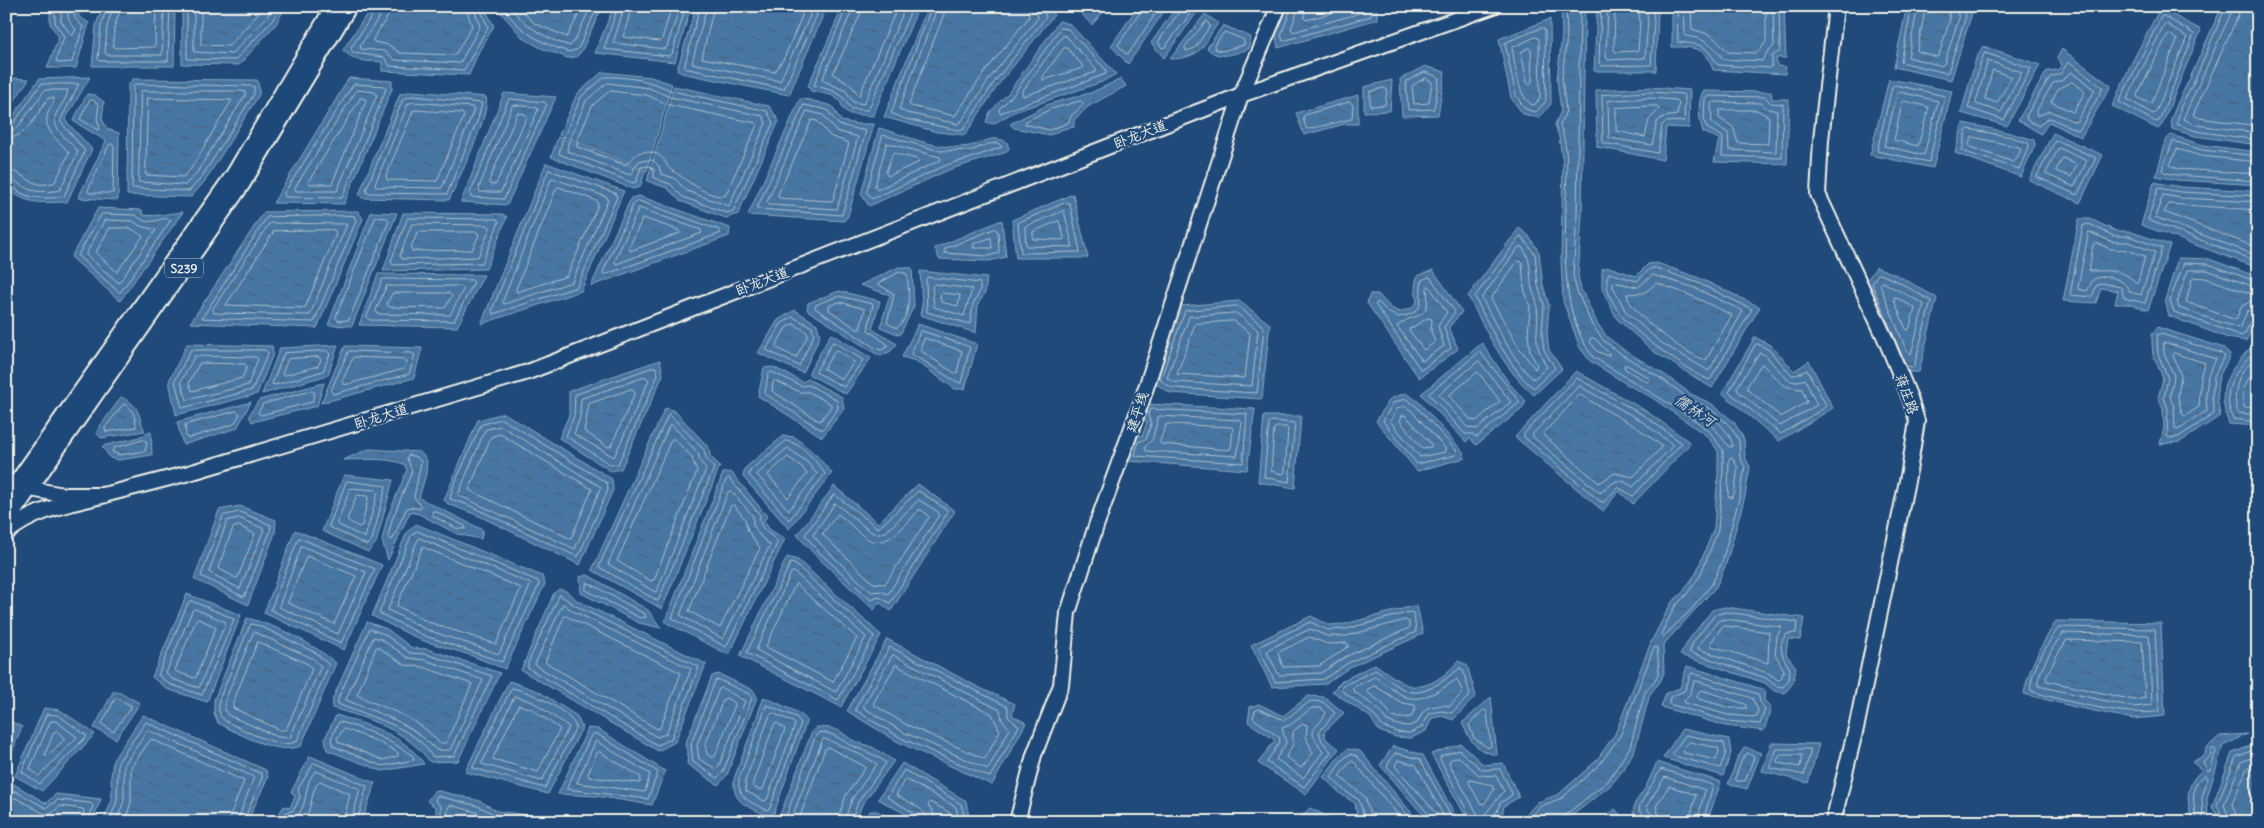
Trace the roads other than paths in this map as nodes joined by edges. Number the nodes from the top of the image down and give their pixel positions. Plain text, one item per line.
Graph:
1 (334, 6) edge
2 (349, 6) edge
3 (1279, 6) edge
4 (1494, 6) edge
5 (1836, 6) edge
6 (1241, 95) junction
7 (11, 483) edge
8 (31, 489) junction
9 (104, 495) junction
10 (6, 498) edge
11 (6, 522) edge
12 (6, 533) edge
13 (1017, 822) edge
14 (1832, 822) edge

1 - 7 main road, S239
2 - 8 main road, S239
3 - 6 street, 建平线
4 - 6 street, 卧龙大道
5 - 14 street, 蒋庄路
6 - 9 street, 卧龙大道
6 - 13 street, 建平线
7 - 8 street, 卧龙大道
7 - 10 main road, S239
8 - 9 street, 卧龙大道
8 - 11 main road, S239
9 - 12 main road

